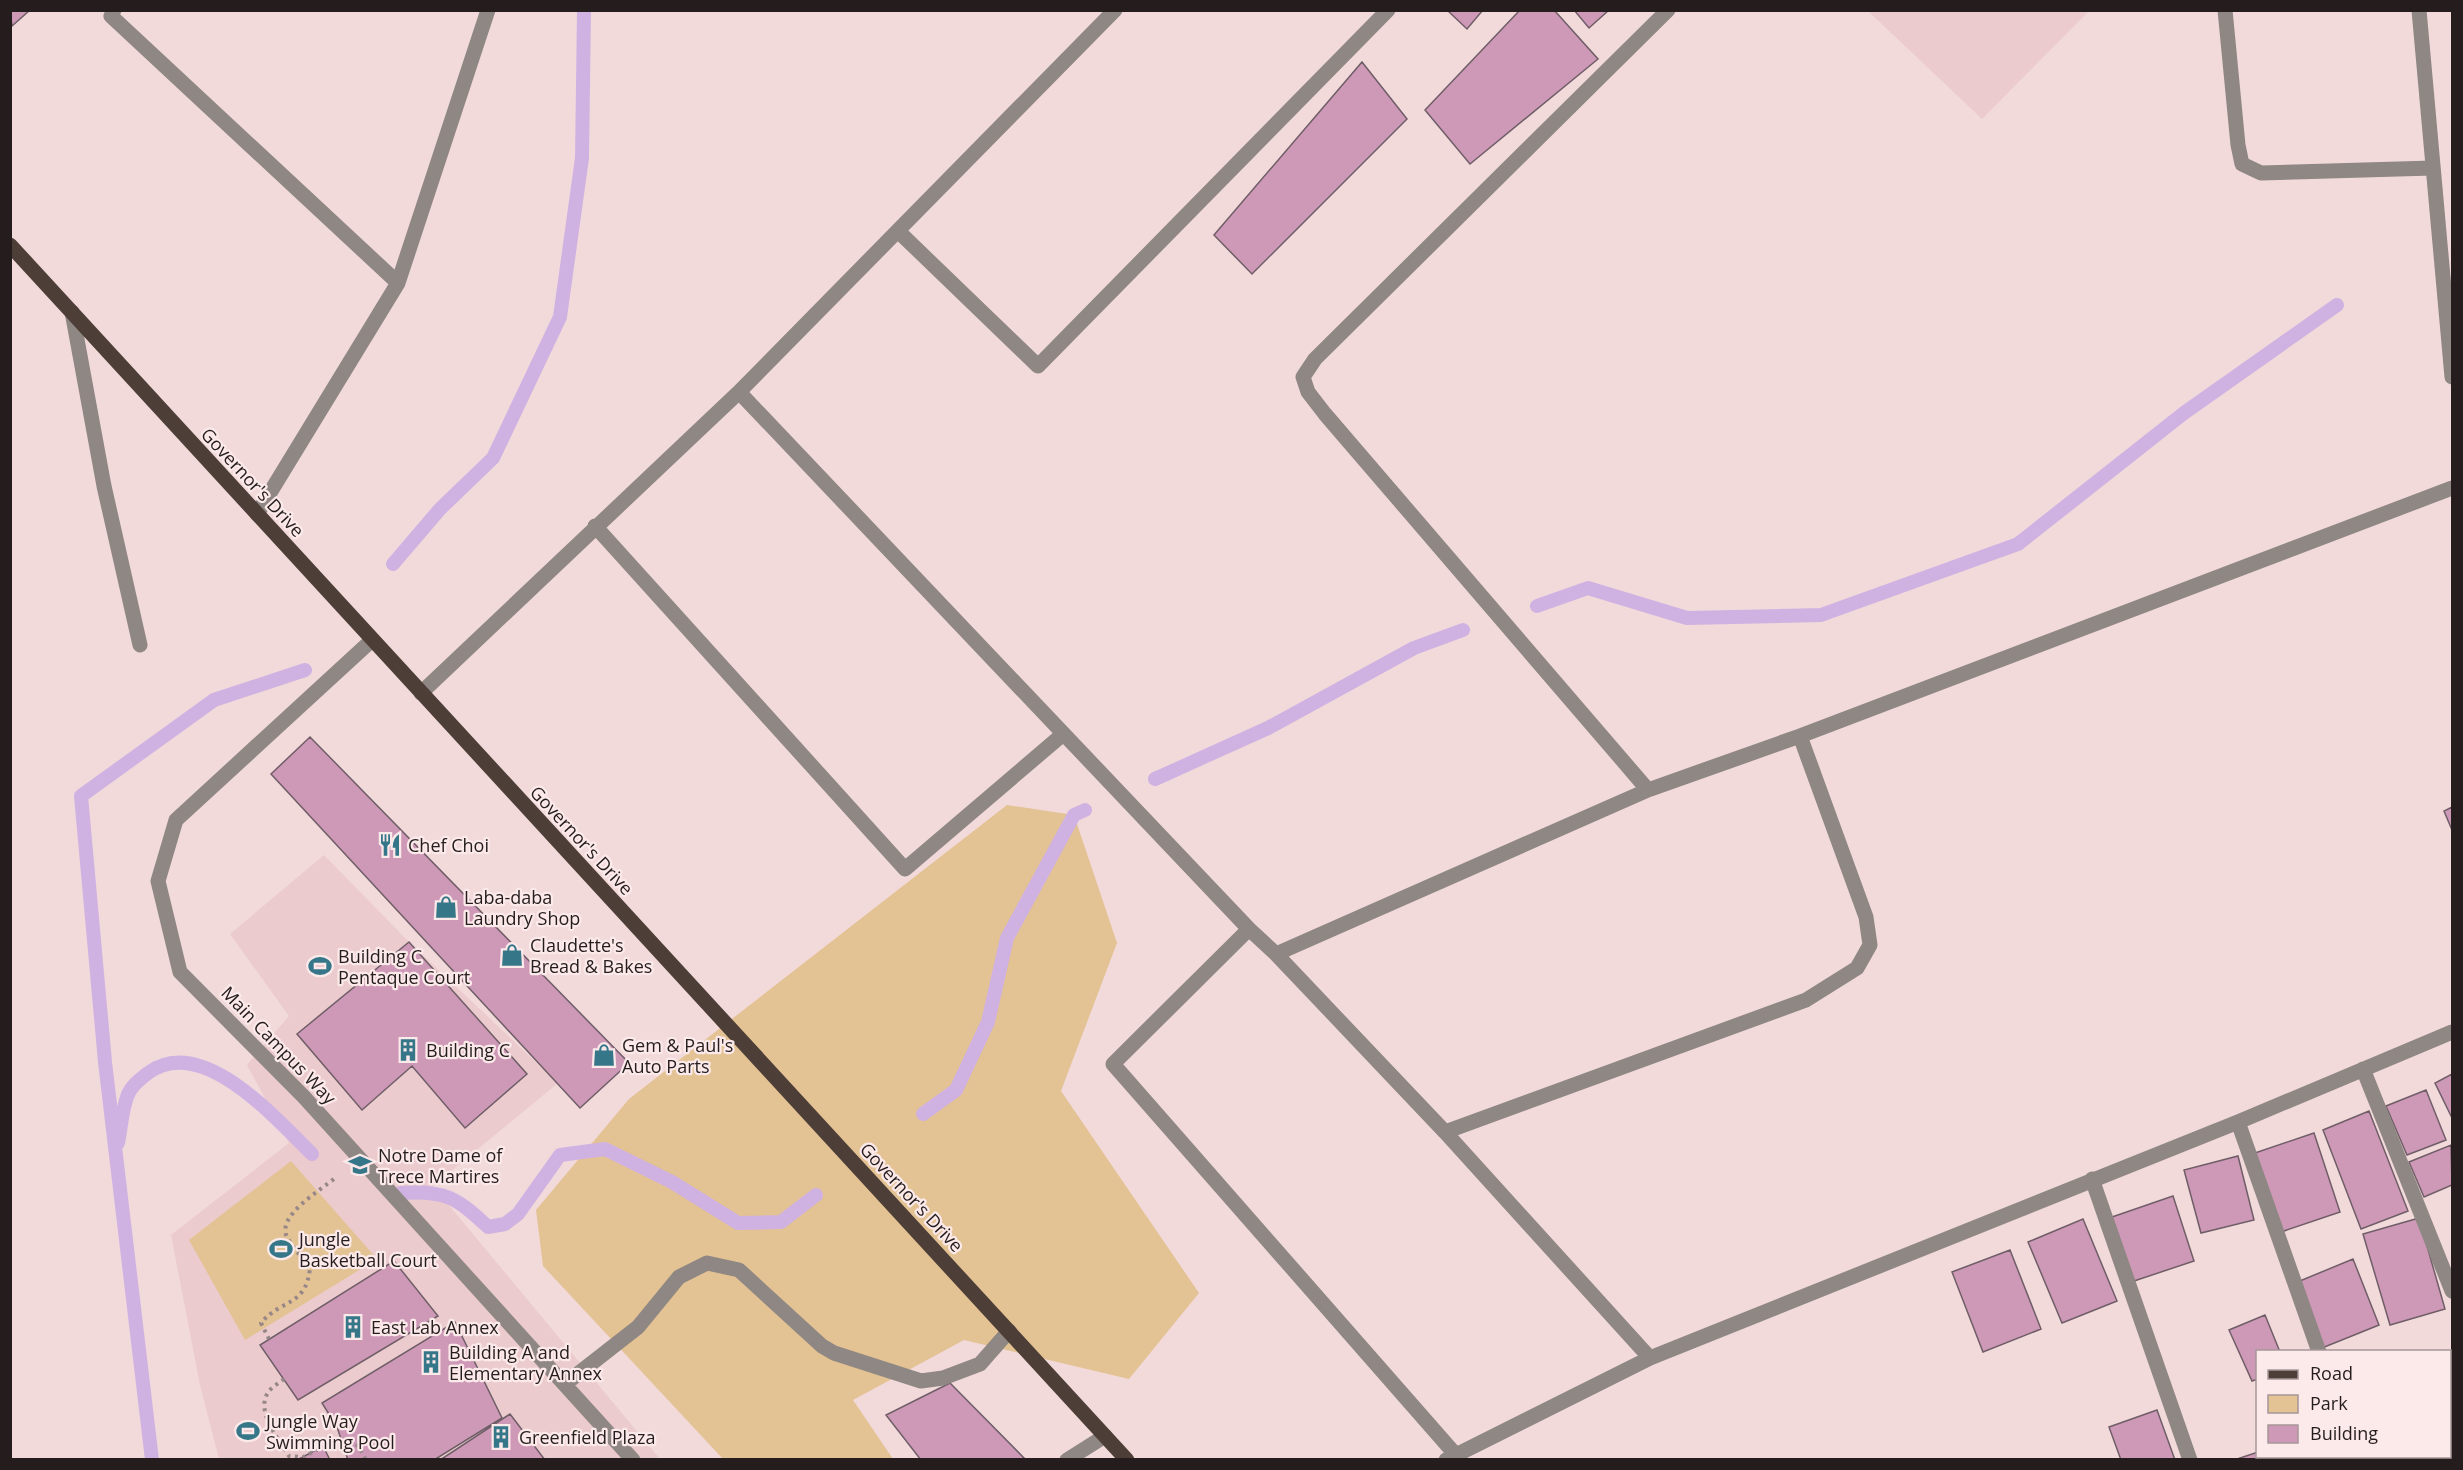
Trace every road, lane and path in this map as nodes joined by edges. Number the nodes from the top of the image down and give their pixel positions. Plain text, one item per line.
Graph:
1 (114, 10) edge
2 (488, 10) edge
3 (1115, 10) edge
4 (1388, 10) edge
5 (1668, 10) edge
6 (2225, 10) edge
7 (2419, 10) edge
8 (2433, 168) junction
9 (899, 232) junction
10 (10, 245) edge
11 (398, 283) junction
12 (72, 312) junction
13 (2452, 377) edge
14 (739, 393) junction
15 (2452, 488) edge
16 (257, 514) junction
17 (595, 526) junction
18 (372, 640) junction
19 (140, 645) dead end
20 (421, 693) junction
21 (1062, 735) junction
22 (1800, 736) junction
23 (1648, 790) junction
24 (1249, 929) junction
25 (1276, 954) junction
26 (2452, 1032) edge
27 (2362, 1069) junction
28 (2238, 1122) junction
29 (1444, 1132) junction
30 (359, 1158) junction
31 (2092, 1179) junction
32 (2452, 1291) edge
33 (1009, 1331) junction
34 (269, 1339) dead end
35 (2318, 1350) edge
36 (1650, 1358) junction
37 (284, 1379) dead end
38 (565, 1384) junction
39 (1105, 1436) junction
40 (1450, 1457) edge
41 (366, 1460) edge
42 (633, 1460) edge
43 (1067, 1460) edge
44 (1127, 1460) edge
45 (2190, 1460) edge

1 - 11 street
2 - 11 street
3 - 9 street
4 - 9 street
5 - 23 street
6 - 8 street
7 - 8 street
8 - 13 street
9 - 14 street
10 - 12 main road, Governor's Drive
11 - 16 street
12 - 16 main road, Governor's Drive
12 - 19 street
14 - 17 street
14 - 21 street
15 - 22 street
16 - 18 main road, Governor's Drive
17 - 20 street
17 - 21 street
18 - 20 main road, Governor's Drive
18 - 30 street, Main Campus Way
20 - 33 main road, Governor's Drive
21 - 24 street
22 - 23 street
22 - 29 street
23 - 25 street
24 - 25 street
24 - 40 street
25 - 29 street
26 - 27 street
27 - 28 street
27 - 32 street
28 - 31 street
28 - 35 street
29 - 36 street
30 - 34 path
30 - 38 street, Main Campus Way
31 - 36 street
31 - 45 street
33 - 38 street
33 - 39 main road, Governor's Drive
36 - 40 street
37 - 41 path
38 - 42 street, Main Campus Way
39 - 43 street
39 - 44 main road, Governor's Drive

